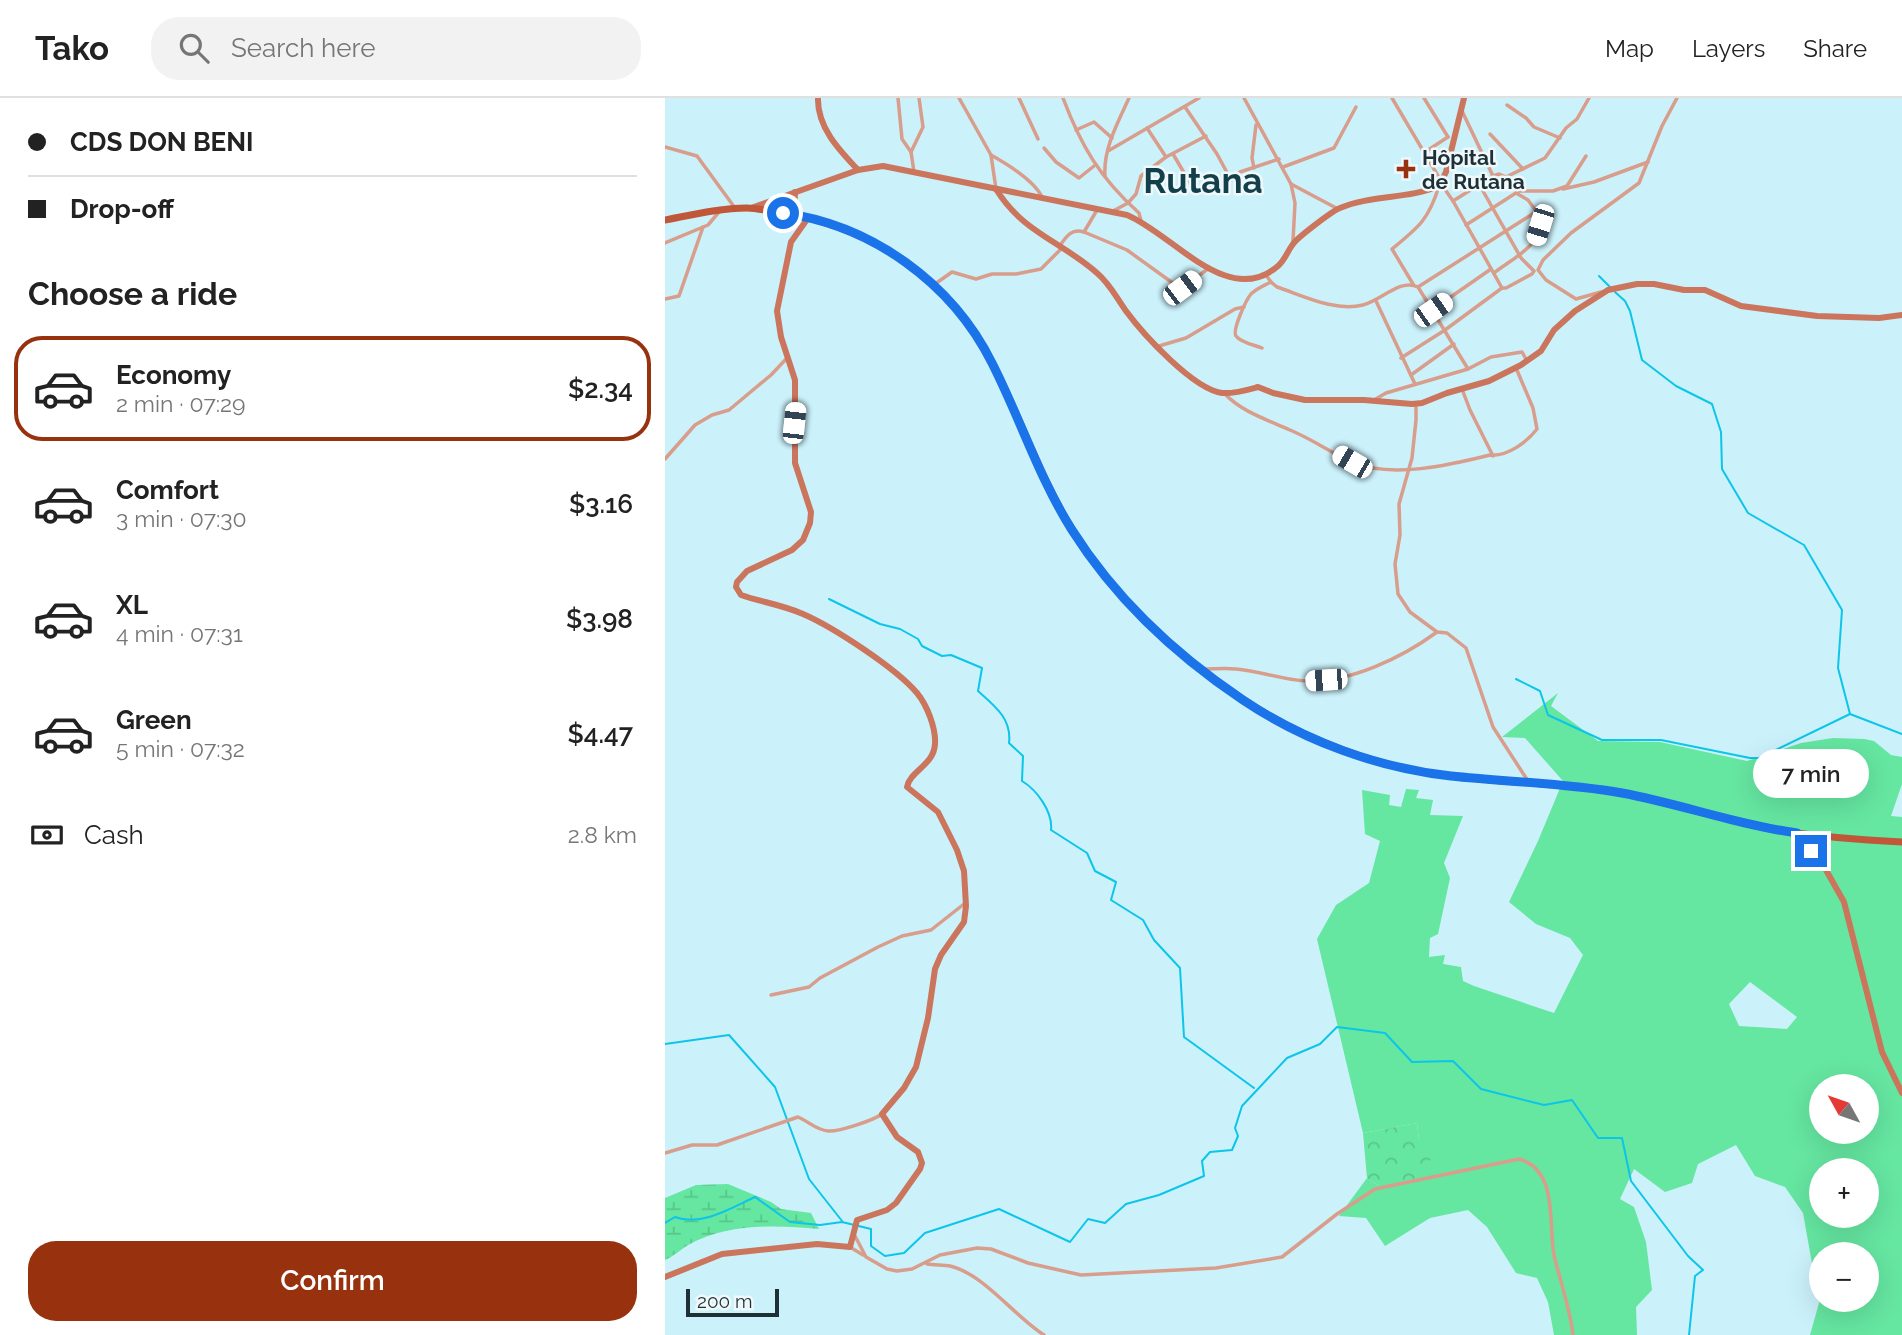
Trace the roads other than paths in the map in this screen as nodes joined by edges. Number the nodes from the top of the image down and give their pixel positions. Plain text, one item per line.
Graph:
1 (818, 98) edge
2 (898, 98) edge
3 (919, 98) edge
4 (959, 98) edge
5 (1019, 98) edge
6 (1063, 98) edge
7 (1129, 98) edge
8 (1199, 98) edge
9 (1392, 98) edge
10 (1424, 98) edge
11 (1464, 98) edge
12 (1589, 98) edge
13 (1677, 98) edge
14 (1245, 99) edge
15 (1192, 100) edge
16 (1507, 104) dead end
17 (1185, 107) junction
18 (1356, 107) dead end
19 (1461, 110) junction
20 (1257, 123) junction
21 (1147, 128) junction
22 (1076, 130) junction
23 (1456, 132) junction
24 (1490, 134) dead end
25 (1206, 136) junction
26 (1448, 137) junction
27 (1112, 138) junction
28 (1560, 138) junction
29 (1038, 139) dead end
30 (665, 147) edge
31 (1044, 148) dead end
32 (1108, 150) junction
33 (911, 152) junction
34 (1425, 153) junction
35 (1173, 154) junction
36 (991, 155) junction
37 (1586, 156) dead end
38 (1166, 157) junction
39 (1279, 159) junction
40 (1648, 162) junction
41 (1094, 166) junction
42 (1283, 167) junction
43 (1254, 168) junction
44 (1523, 169) junction
45 (858, 170) junction
46 (914, 172) junction
47 (1493, 176) junction
48 (1105, 178) junction
49 (1231, 180) junction
50 (1291, 184) junction
51 (1441, 184) junction
52 (1479, 184) junction
53 (996, 189) junction
54 (1561, 189) junction
55 (795, 192) junction
56 (1516, 193) junction
57 (1042, 198) junction
58 (1453, 201) junction
59 (1128, 203) junction
60 (749, 208) junction
61 (1098, 208) junction
62 (1493, 208) junction
63 (736, 209) junction
64 (1338, 209) junction
65 (1113, 211) junction
66 (1536, 211) junction
67 (719, 212) junction
68 (794, 215) junction
69 (808, 218) junction
70 (665, 220) edge
71 (1141, 221) junction
72 (1467, 225) junction
73 (703, 227) junction
74 (1084, 232) junction
75 (1506, 232) junction
76 (665, 243) edge
77 (1293, 243) junction
78 (1060, 248) junction
79 (1480, 249) junction
80 (1518, 254) junction
81 (1209, 268) junction
82 (1492, 271) junction
83 (1266, 275) junction
84 (1271, 282) junction
85 (933, 285) junction
86 (1415, 286) junction
87 (1502, 288) junction
88 (1612, 290) junction
89 (665, 299) edge
90 (1376, 301) junction
91 (1244, 307) junction
92 (1433, 310) junction
93 (1902, 315) edge
94 (1445, 330) junction
95 (1454, 344) junction
96 (1159, 346) junction
97 (1262, 348) dead end
98 (788, 357) junction
99 (1401, 358) junction
100 (1527, 361) junction
101 (1515, 368) junction
102 (1468, 369) junction
103 (1411, 375) junction
104 (1415, 384) junction
105 (1462, 389) junction
106 (1223, 393) junction
107 (1372, 401) junction
108 (1416, 404) junction
109 (1493, 456) junction
110 (665, 459) edge
111 (1409, 470) junction
112 (1437, 632) junction
113 (1202, 669) junction
114 (1529, 782) junction
115 (1797, 833) junction
116 (1902, 842) edge
117 (966, 903) junction
118 (771, 995) dead end
119 (1902, 1093) edge
120 (882, 1114) junction
121 (665, 1153) edge
122 (855, 1236) junction
123 (850, 1247) junction
124 (866, 1257) junction
125 (925, 1264) junction
126 (665, 1277) edge
127 (1044, 1335) edge
128 (1573, 1335) edge

1 - 45 street
2 - 33 street
3 - 33 street
4 - 36 street
5 - 29 street
6 - 22 street
7 - 27 street
8 - 15 street
9 - 34 street
10 - 26 street
11 - 19 street
12 - 28 street
13 - 40 street
14 - 20 street
15 - 17 street
16 - 28 street
17 - 21 street
17 - 25 street
18 - 42 street
19 - 23 street
19 - 47 street
20 - 39 street
20 - 43 street
21 - 32 street
21 - 38 street
22 - 27 street
22 - 41 street
23 - 26 street
23 - 51 street
24 - 44 street
25 - 35 street
25 - 49 street
26 - 34 street
27 - 32 street
28 - 44 street
30 - 63 street
31 - 41 street
32 - 48 street
33 - 46 street
34 - 51 street
35 - 38 street
35 - 49 street
36 - 53 street
36 - 57 street
37 - 54 street
38 - 59 street
39 - 42 street
39 - 43 street
40 - 54 street
40 - 88 street
41 - 48 street
42 - 50 street
43 - 49 street
44 - 47 street
45 - 46 street
45 - 55 street
46 - 53 street
47 - 52 street
48 - 59 street
50 - 64 street
50 - 77 street
51 - 58 street
51 - 64 street
51 - 86 street
52 - 58 street
52 - 62 street
53 - 57 street
53 - 78 street
54 - 56 street
55 - 60 street
55 - 68 street
56 - 62 street
56 - 66 street
57 - 61 street
58 - 72 street
59 - 65 street
59 - 71 street
60 - 63 main road
60 - 68 main road
61 - 65 street
61 - 74 street
62 - 72 street
62 - 75 street
63 - 67 main road
64 - 77 street
65 - 71 street
66 - 75 street
66 - 80 street
67 - 70 main road
67 - 73 street
68 - 69 main road
69 - 85 main road
69 - 98 street
71 - 81 street
72 - 79 street
73 - 76 street
73 - 89 street
74 - 78 street
74 - 81 street
75 - 79 street
75 - 80 street
77 - 83 street
78 - 85 street
78 - 96 street
79 - 82 street
79 - 86 street
80 - 82 street
80 - 87 street
81 - 83 street
82 - 87 street
82 - 92 street
83 - 84 street
84 - 90 street
84 - 91 street
85 - 113 main road
86 - 90 street
86 - 92 street
87 - 94 street
88 - 93 street
88 - 100 street
90 - 99 street
91 - 96 street
91 - 97 street
92 - 94 street
94 - 95 street
94 - 99 street
95 - 102 street
95 - 103 street
96 - 106 street
98 - 110 street
98 - 117 street
99 - 103 street
100 - 101 street
100 - 102 street
101 - 105 street
101 - 109 street
102 - 104 street
103 - 104 street
104 - 107 street
105 - 108 street
105 - 109 street
106 - 107 street
106 - 111 street
107 - 108 street
108 - 111 street
109 - 111 street
111 - 112 street
112 - 113 street
112 - 114 street
113 - 114 main road
114 - 115 main road
115 - 116 main road
115 - 119 street
117 - 118 street
117 - 120 street
120 - 121 street
120 - 122 street
122 - 123 street
122 - 124 street
123 - 124 street
123 - 126 street
124 - 125 street
125 - 127 street
125 - 128 street

